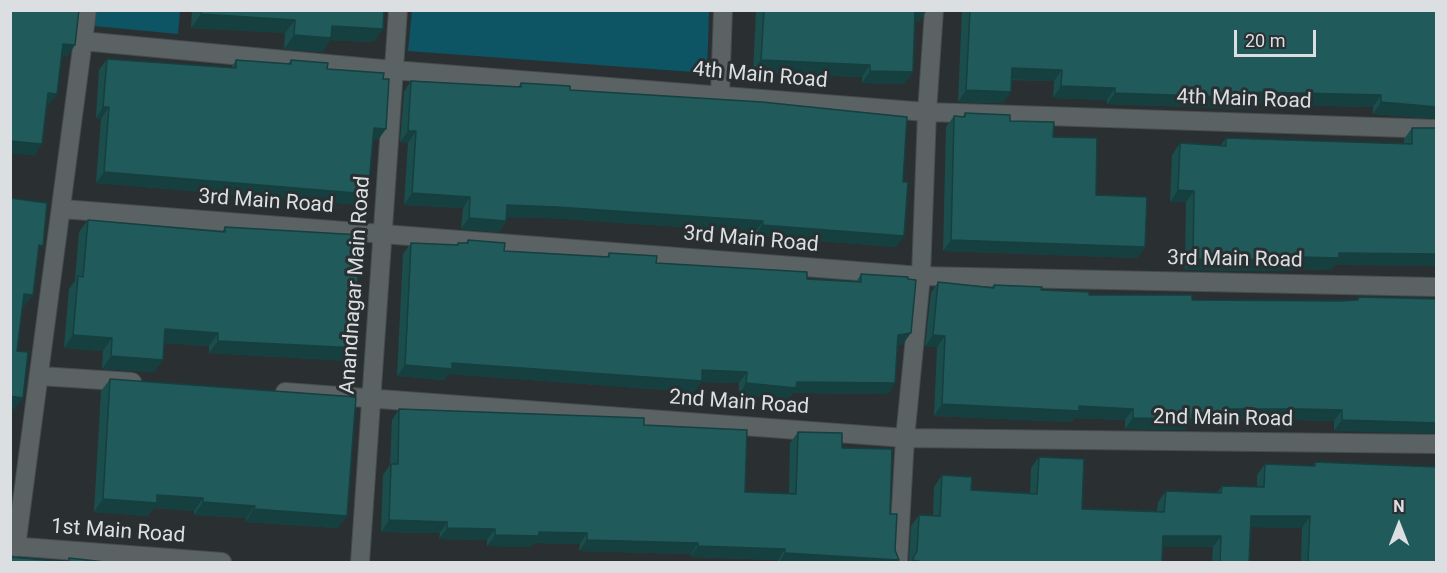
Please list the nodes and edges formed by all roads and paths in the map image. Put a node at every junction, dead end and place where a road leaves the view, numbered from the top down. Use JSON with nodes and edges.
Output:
{"nodes":[{"id":1,"x":87,"y":10,"type":"edge"},
{"id":2,"x":398,"y":10,"type":"edge"},
{"id":3,"x":723,"y":10,"type":"edge"},
{"id":4,"x":934,"y":10,"type":"edge"},
{"id":5,"x":82,"y":41,"type":"junction"},
{"id":6,"x":393,"y":70,"type":"junction"},
{"id":7,"x":720,"y":95,"type":"junction"},
{"id":8,"x":927,"y":112,"type":"junction"},
{"id":9,"x":1437,"y":129,"type":"edge"},
{"id":10,"x":63,"y":209,"type":"junction"},
{"id":11,"x":382,"y":234,"type":"junction"},
{"id":12,"x":921,"y":276,"type":"junction"},
{"id":13,"x":1437,"y":287,"type":"edge"},
{"id":14,"x":40,"y":376,"type":"junction"},
{"id":15,"x":147,"y":383,"type":"edge"},
{"id":16,"x":265,"y":391,"type":"edge"},
{"id":17,"x":372,"y":398,"type":"junction"},
{"id":18,"x":905,"y":438,"type":"junction"},
{"id":19,"x":1437,"y":444,"type":"edge"},
{"id":20,"x":13,"y":547,"type":"edge"},
{"id":21,"x":222,"y":562,"type":"edge"},
{"id":22,"x":360,"y":562,"type":"edge"},
{"id":23,"x":897,"y":562,"type":"edge"}],
"edges":[{"from":1,"to":5,"type":"street"},
{"from":2,"to":6,"type":"street","name":"Anandnagar Main Road"},
{"from":3,"to":7,"type":"street"},
{"from":4,"to":8,"type":"street"},
{"from":5,"to":6,"type":"street","name":"4th Main Road"},
{"from":5,"to":10,"type":"street"},
{"from":6,"to":7,"type":"street","name":"4th Main Road"},
{"from":6,"to":11,"type":"street","name":"Anandnagar Main Road"},
{"from":7,"to":8,"type":"street","name":"4th Main Road"},
{"from":8,"to":9,"type":"street","name":"4th Main Road"},
{"from":8,"to":12,"type":"street"},
{"from":10,"to":11,"type":"street","name":"3rd Main Road"},
{"from":10,"to":14,"type":"street"},
{"from":11,"to":12,"type":"street","name":"3rd Main Road"},
{"from":11,"to":17,"type":"street","name":"Anandnagar Main Road"},
{"from":12,"to":13,"type":"street","name":"3rd Main Road"},
{"from":12,"to":18,"type":"street"},
{"from":14,"to":15,"type":"street"},
{"from":14,"to":20,"type":"street"},
{"from":16,"to":17,"type":"street","name":"2nd Main Road"},
{"from":17,"to":18,"type":"street","name":"2nd Main Road"},
{"from":17,"to":22,"type":"street","name":"Anandnagar Main Road"},
{"from":18,"to":19,"type":"street","name":"2nd Main Road"},
{"from":18,"to":23,"type":"street"},
{"from":20,"to":21,"type":"street","name":"1st Main Road"}]}
